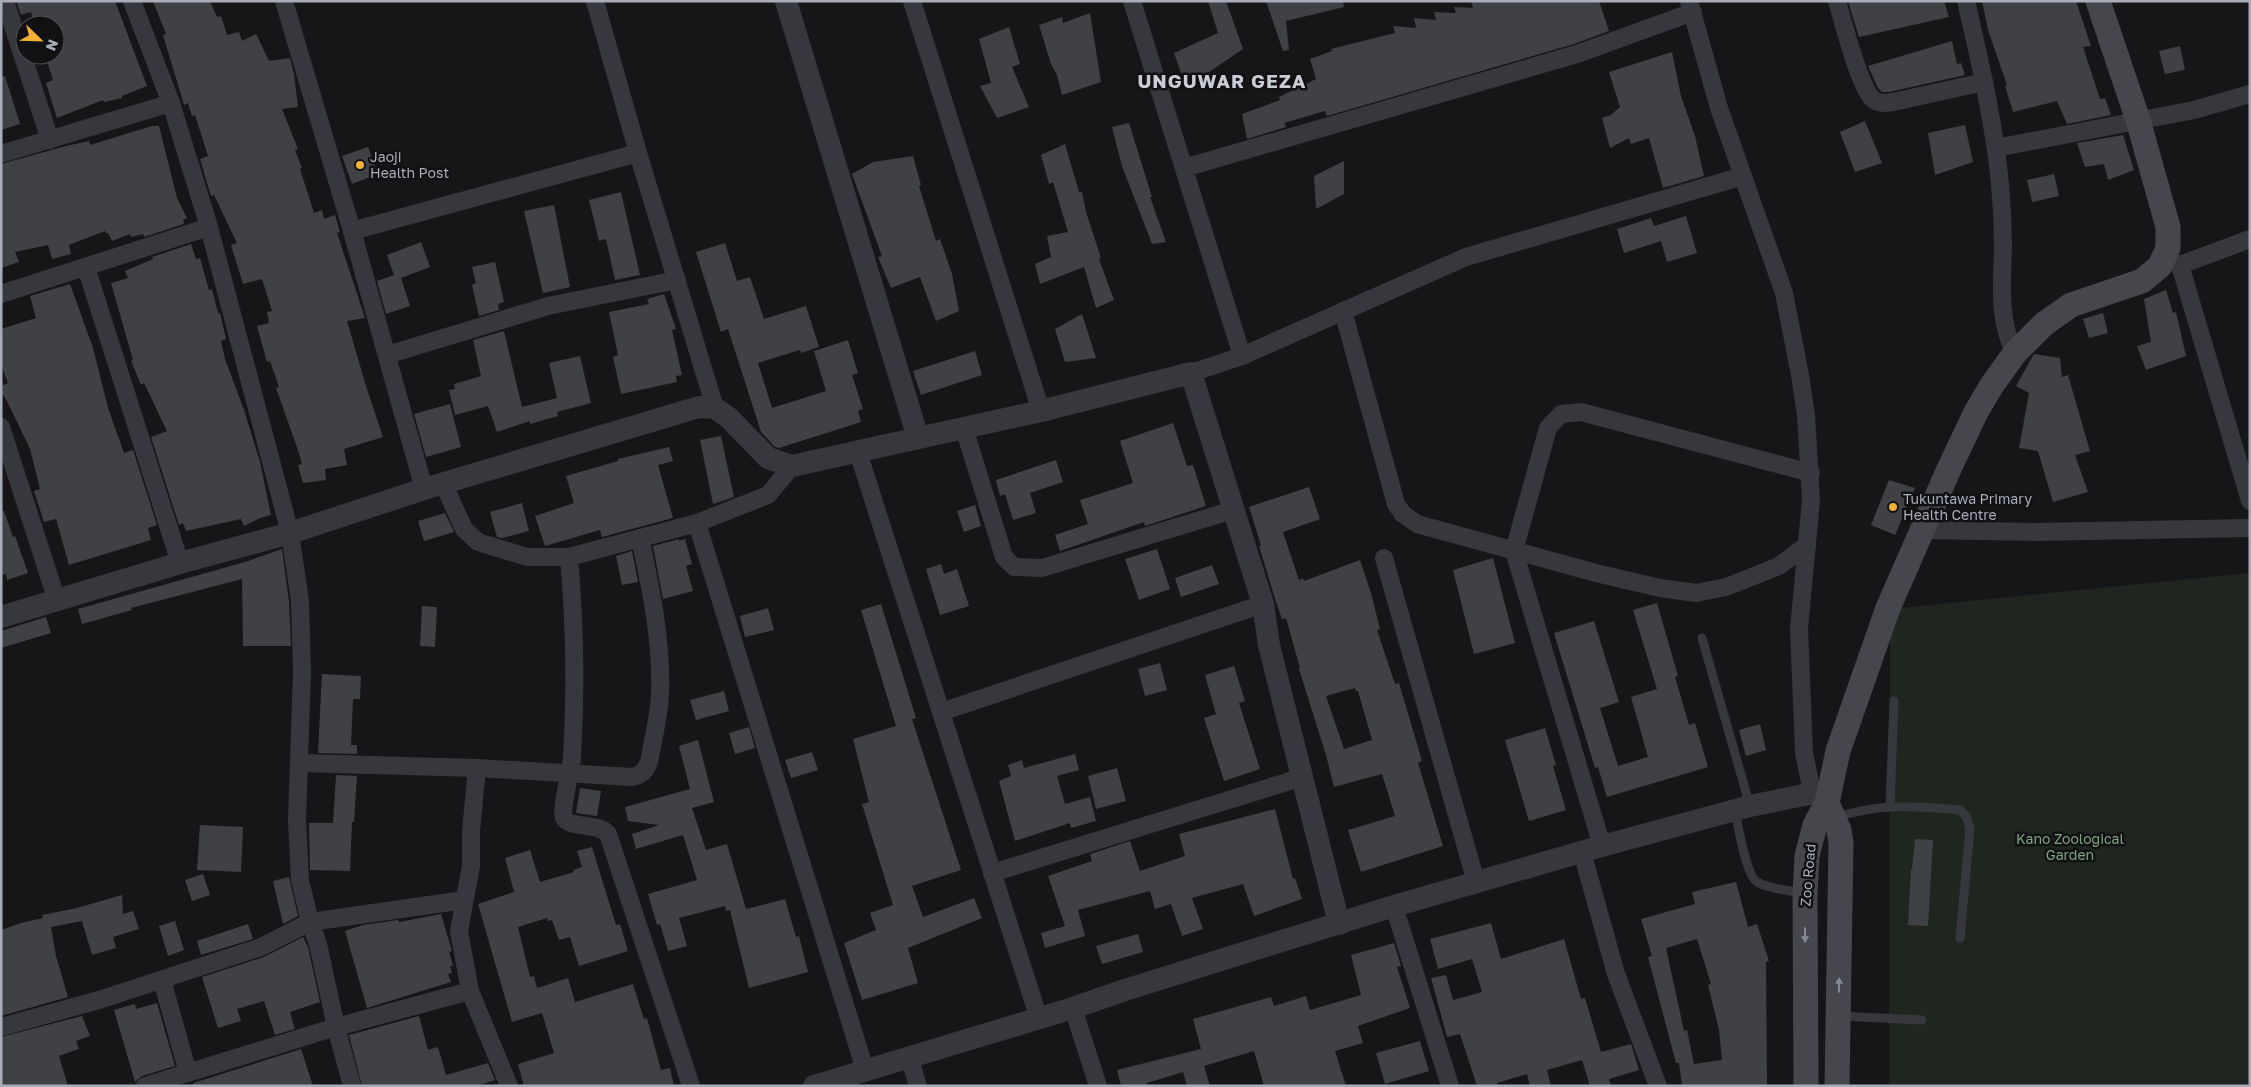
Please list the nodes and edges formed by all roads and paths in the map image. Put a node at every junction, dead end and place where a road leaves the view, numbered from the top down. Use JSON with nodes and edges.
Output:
{"nodes":[{"id":1,"x":5,"y":1,"type":"edge"},
{"id":2,"x":132,"y":1,"type":"edge"},
{"id":3,"x":284,"y":1,"type":"edge"},
{"id":4,"x":595,"y":1,"type":"edge"},
{"id":5,"x":786,"y":1,"type":"edge"},
{"id":6,"x":912,"y":1,"type":"edge"},
{"id":7,"x":1133,"y":1,"type":"edge"},
{"id":8,"x":1837,"y":1,"type":"edge"},
{"id":9,"x":1966,"y":1,"type":"edge"},
{"id":10,"x":2098,"y":1,"type":"edge"},
{"id":11,"x":1691,"y":7,"type":"edge"},
{"id":12,"x":1984,"y":82,"type":"junction"},
{"id":13,"x":2250,"y":94,"type":"edge"},
{"id":14,"x":171,"y":103,"type":"junction"},
{"id":15,"x":2138,"y":120,"type":"junction"},
{"id":16,"x":50,"y":140,"type":"junction"},
{"id":17,"x":1996,"y":148,"type":"junction"},
{"id":18,"x":638,"y":152,"type":"junction"},
{"id":19,"x":1,"y":154,"type":"edge"},
{"id":20,"x":1184,"y":168,"type":"junction"},
{"id":21,"x":1743,"y":176,"type":"junction"},
{"id":22,"x":209,"y":227,"type":"junction"},
{"id":23,"x":352,"y":231,"type":"junction"},
{"id":24,"x":2250,"y":239,"type":"edge"},
{"id":25,"x":2172,"y":262,"type":"junction"},
{"id":26,"x":86,"y":267,"type":"junction"},
{"id":27,"x":677,"y":280,"type":"junction"},
{"id":28,"x":1,"y":294,"type":"edge"},
{"id":29,"x":1343,"y":311,"type":"junction"},
{"id":30,"x":2015,"y":353,"type":"junction"},
{"id":31,"x":387,"y":355,"type":"junction"},
{"id":32,"x":1242,"y":356,"type":"junction"},
{"id":33,"x":1191,"y":373,"type":"junction"},
{"id":34,"x":716,"y":408,"type":"junction"},
{"id":35,"x":1041,"y":411,"type":"junction"},
{"id":36,"x":1,"y":427,"type":"edge"},
{"id":37,"x":964,"y":428,"type":"junction"},
{"id":38,"x":918,"y":438,"type":"junction"},
{"id":39,"x":858,"y":452,"type":"junction"},
{"id":40,"x":792,"y":466,"type":"junction"},
{"id":41,"x":1811,"y":473,"type":"junction"},
{"id":42,"x":2247,"y":474,"type":"edge"},
{"id":43,"x":434,"y":486,"type":"junction"},
{"id":44,"x":2250,"y":501,"type":"edge"},
{"id":45,"x":1233,"y":510,"type":"junction"},
{"id":46,"x":697,"y":523,"type":"junction"},
{"id":47,"x":2250,"y":528,"type":"edge"},
{"id":48,"x":1922,"y":530,"type":"junction"},
{"id":49,"x":290,"y":533,"type":"junction"},
{"id":50,"x":640,"y":538,"type":"junction"},
{"id":51,"x":1807,"y":545,"type":"junction"},
{"id":52,"x":1514,"y":551,"type":"junction"},
{"id":53,"x":569,"y":557,"type":"junction"},
{"id":54,"x":1384,"y":558,"type":"dead end"},
{"id":55,"x":180,"y":563,"type":"junction"},
{"id":56,"x":56,"y":601,"type":"junction"},
{"id":57,"x":1263,"y":604,"type":"junction"},
{"id":58,"x":1,"y":617,"type":"edge"},
{"id":59,"x":1702,"y":638,"type":"dead end"},
{"id":60,"x":1894,"y":701,"type":"dead end"},
{"id":61,"x":941,"y":712,"type":"junction"},
{"id":62,"x":300,"y":763,"type":"junction"},
{"id":63,"x":477,"y":768,"type":"junction"},
{"id":64,"x":570,"y":773,"type":"junction"},
{"id":65,"x":1304,"y":777,"type":"junction"},
{"id":66,"x":1826,"y":801,"type":"junction"},
{"id":67,"x":1890,"y":806,"type":"junction"},
{"id":68,"x":1742,"y":808,"type":"junction"},
{"id":69,"x":1592,"y":849,"type":"junction"},
{"id":70,"x":992,"y":873,"type":"junction"},
{"id":71,"x":1476,"y":882,"type":"junction"},
{"id":72,"x":1805,"y":894,"type":"junction"},
{"id":73,"x":464,"y":900,"type":"junction"},
{"id":74,"x":1394,"y":906,"type":"junction"},
{"id":75,"x":310,"y":922,"type":"junction"},
{"id":76,"x":1339,"y":924,"type":"junction"},
{"id":77,"x":1960,"y":938,"type":"dead end"},
{"id":78,"x":162,"y":980,"type":"junction"},
{"id":79,"x":470,"y":991,"type":"junction"},
{"id":80,"x":1073,"y":1008,"type":"junction"},
{"id":81,"x":1839,"y":1016,"type":"junction"},
{"id":82,"x":1039,"y":1019,"type":"junction"},
{"id":83,"x":1922,"y":1020,"type":"dead end"},
{"id":84,"x":1,"y":1027,"type":"edge"},
{"id":85,"x":336,"y":1027,"type":"junction"},
{"id":86,"x":910,"y":1059,"type":"junction"},
{"id":87,"x":865,"y":1070,"type":"junction"},
{"id":88,"x":188,"y":1072,"type":"junction"},
{"id":89,"x":1445,"y":1085,"type":"edge"},
{"id":90,"x":145,"y":1086,"type":"edge"},
{"id":91,"x":352,"y":1086,"type":"edge"},
{"id":92,"x":509,"y":1086,"type":"edge"},
{"id":93,"x":691,"y":1086,"type":"edge"},
{"id":94,"x":814,"y":1086,"type":"edge"},
{"id":95,"x":918,"y":1086,"type":"edge"},
{"id":96,"x":1098,"y":1086,"type":"edge"},
{"id":97,"x":1658,"y":1086,"type":"edge"},
{"id":98,"x":1806,"y":1086,"type":"edge"},
{"id":99,"x":1837,"y":1086,"type":"edge"}],
"edges":[{"from":1,"to":16,"type":"street"},
{"from":2,"to":14,"type":"street"},
{"from":3,"to":23,"type":"street"},
{"from":4,"to":18,"type":"street"},
{"from":5,"to":38,"type":"street"},
{"from":6,"to":35,"type":"street"},
{"from":7,"to":20,"type":"street"},
{"from":8,"to":12,"type":"street"},
{"from":9,"to":12,"type":"street"},
{"from":10,"to":15,"type":"main road"},
{"from":11,"to":20,"type":"street"},
{"from":11,"to":21,"type":"street"},
{"from":12,"to":17,"type":"street"},
{"from":13,"to":15,"type":"street"},
{"from":14,"to":16,"type":"street"},
{"from":14,"to":22,"type":"street"},
{"from":15,"to":17,"type":"street"},
{"from":15,"to":25,"type":"main road"},
{"from":16,"to":19,"type":"street"},
{"from":17,"to":30,"type":"street"},
{"from":18,"to":23,"type":"street"},
{"from":18,"to":27,"type":"street"},
{"from":20,"to":32,"type":"street"},
{"from":21,"to":29,"type":"street"},
{"from":21,"to":41,"type":"street"},
{"from":22,"to":26,"type":"street"},
{"from":22,"to":49,"type":"street"},
{"from":23,"to":31,"type":"street"},
{"from":24,"to":25,"type":"street"},
{"from":25,"to":30,"type":"main road"},
{"from":25,"to":42,"type":"street"},
{"from":26,"to":28,"type":"street"},
{"from":26,"to":55,"type":"street"},
{"from":27,"to":31,"type":"street"},
{"from":27,"to":34,"type":"street"},
{"from":29,"to":32,"type":"street"},
{"from":29,"to":52,"type":"street"},
{"from":30,"to":48,"type":"main road"},
{"from":31,"to":43,"type":"street"},
{"from":32,"to":33,"type":"street"},
{"from":33,"to":35,"type":"street"},
{"from":33,"to":45,"type":"street"},
{"from":34,"to":40,"type":"street"},
{"from":34,"to":43,"type":"street"},
{"from":35,"to":37,"type":"street"},
{"from":36,"to":56,"type":"street"},
{"from":37,"to":38,"type":"street"},
{"from":37,"to":45,"type":"street"},
{"from":38,"to":39,"type":"street"},
{"from":39,"to":40,"type":"street"},
{"from":39,"to":61,"type":"street"},
{"from":40,"to":46,"type":"street"},
{"from":41,"to":51,"type":"street"},
{"from":41,"to":52,"type":"street"},
{"from":42,"to":44,"type":"street"},
{"from":43,"to":49,"type":"street"},
{"from":43,"to":53,"type":"street"},
{"from":45,"to":57,"type":"street"},
{"from":46,"to":50,"type":"street"},
{"from":46,"to":87,"type":"street"},
{"from":47,"to":48,"type":"street"},
{"from":48,"to":66,"type":"main road"},
{"from":49,"to":55,"type":"street"},
{"from":49,"to":62,"type":"street"},
{"from":50,"to":53,"type":"street"},
{"from":50,"to":64,"type":"street"},
{"from":51,"to":52,"type":"street"},
{"from":51,"to":66,"type":"street"},
{"from":52,"to":69,"type":"street"},
{"from":53,"to":64,"type":"street"},
{"from":54,"to":71,"type":"street"},
{"from":55,"to":56,"type":"street"},
{"from":56,"to":58,"type":"street"},
{"from":57,"to":61,"type":"street"},
{"from":57,"to":65,"type":"street"},
{"from":59,"to":68,"type":"lane"},
{"from":60,"to":67,"type":"lane"},
{"from":61,"to":70,"type":"street"},
{"from":62,"to":63,"type":"street"},
{"from":62,"to":75,"type":"street"},
{"from":63,"to":64,"type":"street"},
{"from":63,"to":73,"type":"street"},
{"from":64,"to":93,"type":"street"},
{"from":65,"to":70,"type":"street"},
{"from":65,"to":76,"type":"street"},
{"from":66,"to":67,"type":"lane"},
{"from":66,"to":68,"type":"street"},
{"from":66,"to":72,"type":"main road","name":"Zoo Road"},
{"from":81,"to":66,"type":"main road","one_way":true},
{"from":67,"to":77,"type":"lane"},
{"from":68,"to":69,"type":"street"},
{"from":68,"to":72,"type":"lane"},
{"from":69,"to":71,"type":"street"},
{"from":69,"to":97,"type":"street"},
{"from":70,"to":82,"type":"street"},
{"from":71,"to":74,"type":"street"},
{"from":72,"to":98,"type":"main road","name":"Zoo Road","one_way":true},
{"from":73,"to":75,"type":"street"},
{"from":73,"to":79,"type":"street"},
{"from":74,"to":76,"type":"street"},
{"from":74,"to":89,"type":"street"},
{"from":75,"to":78,"type":"street"},
{"from":75,"to":85,"type":"street"},
{"from":76,"to":80,"type":"street"},
{"from":78,"to":84,"type":"street"},
{"from":78,"to":88,"type":"street"},
{"from":79,"to":85,"type":"street"},
{"from":79,"to":92,"type":"street"},
{"from":80,"to":82,"type":"street"},
{"from":80,"to":96,"type":"street"},
{"from":81,"to":83,"type":"lane"},
{"from":81,"to":99,"type":"main road"},
{"from":82,"to":86,"type":"street"},
{"from":85,"to":88,"type":"street"},
{"from":85,"to":91,"type":"street"},
{"from":86,"to":87,"type":"street"},
{"from":86,"to":95,"type":"street"},
{"from":87,"to":94,"type":"street"},
{"from":88,"to":90,"type":"street"}]}
